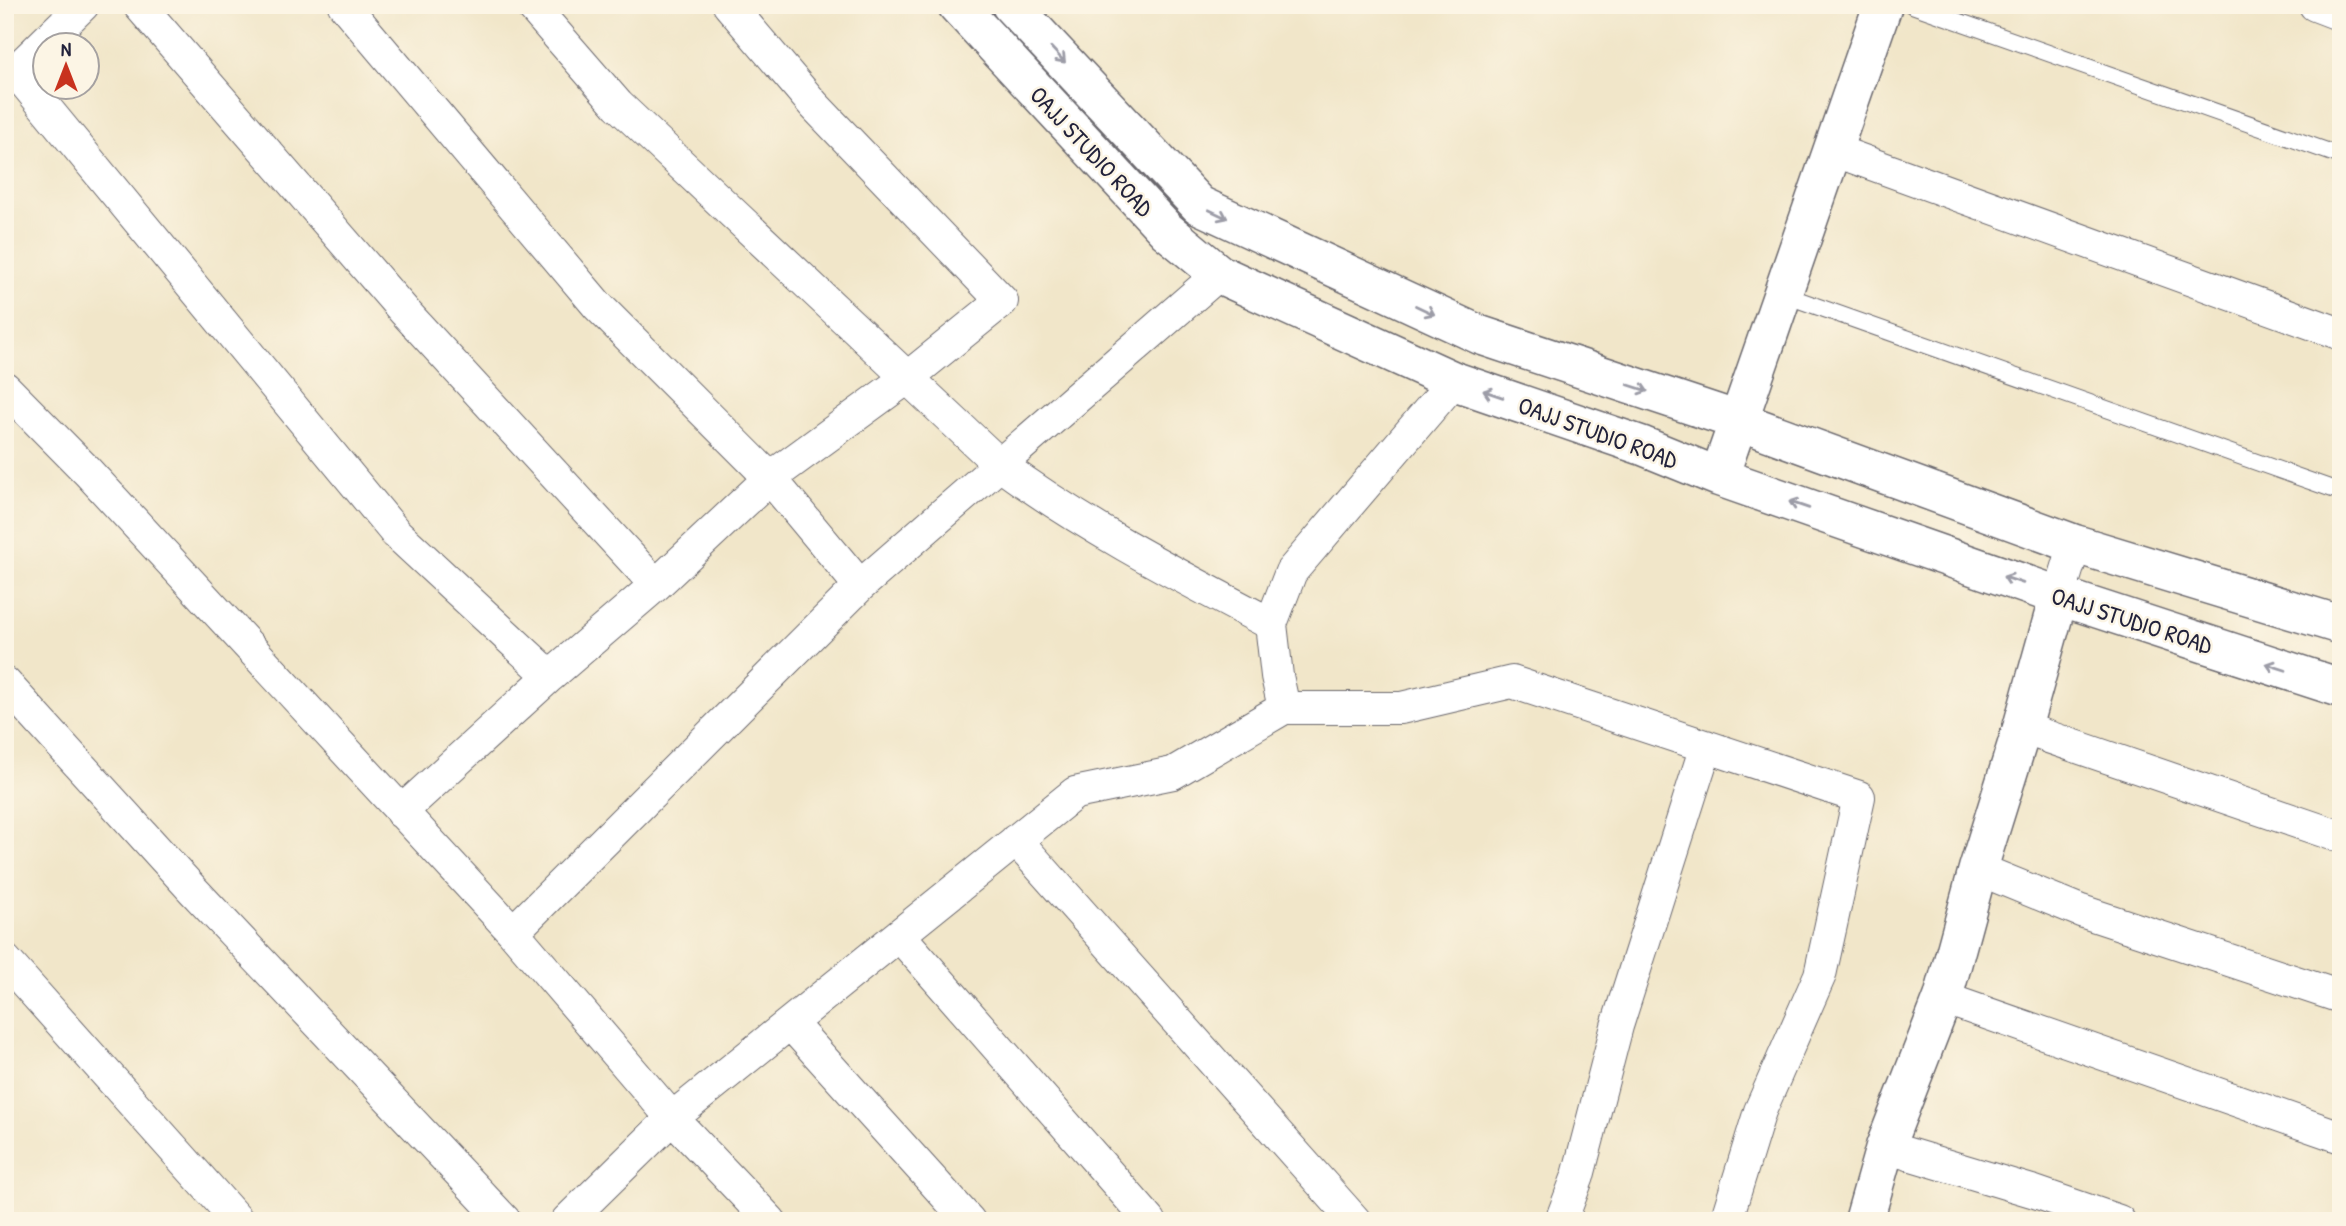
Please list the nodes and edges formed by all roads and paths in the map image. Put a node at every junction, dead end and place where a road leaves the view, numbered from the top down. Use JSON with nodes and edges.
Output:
{"nodes":[{"id":1,"x":83,"y":5,"type":"edge"},
{"id":2,"x":139,"y":5,"type":"edge"},
{"id":3,"x":344,"y":5,"type":"edge"},
{"id":4,"x":531,"y":5,"type":"edge"},
{"id":5,"x":729,"y":5,"type":"edge"},
{"id":6,"x":957,"y":5,"type":"edge"},
{"id":7,"x":1011,"y":5,"type":"edge"},
{"id":8,"x":1883,"y":5,"type":"edge"},
{"id":9,"x":1912,"y":5,"type":"edge"},
{"id":10,"x":2315,"y":5,"type":"edge"},
{"id":11,"x":2341,"y":15,"type":"edge"},
{"id":12,"x":10,"y":77,"type":"edge"},
{"id":13,"x":1833,"y":150,"type":"junction"},
{"id":14,"x":2341,"y":156,"type":"edge"},
{"id":15,"x":1219,"y":274,"type":"junction"},
{"id":16,"x":1782,"y":294,"type":"junction"},
{"id":17,"x":2341,"y":334,"type":"edge"},
{"id":18,"x":907,"y":378,"type":"junction"},
{"id":19,"x":1454,"y":381,"type":"junction"},
{"id":20,"x":5,"y":388,"type":"edge"},
{"id":21,"x":1739,"y":421,"type":"junction"},
{"id":22,"x":999,"y":464,"type":"junction"},
{"id":23,"x":1719,"y":477,"type":"junction"},
{"id":24,"x":770,"y":478,"type":"junction"},
{"id":25,"x":2341,"y":492,"type":"edge"},
{"id":26,"x":2075,"y":544,"type":"junction"},
{"id":27,"x":656,"y":585,"type":"junction"},
{"id":28,"x":860,"y":586,"type":"junction"},
{"id":29,"x":2059,"y":596,"type":"junction"},
{"id":30,"x":1271,"y":624,"type":"junction"},
{"id":31,"x":2341,"y":625,"type":"edge"},
{"id":32,"x":550,"y":676,"type":"junction"},
{"id":33,"x":5,"y":682,"type":"edge"},
{"id":34,"x":2341,"y":688,"type":"edge"},
{"id":35,"x":1284,"y":708,"type":"junction"},
{"id":36,"x":2022,"y":728,"type":"junction"},
{"id":37,"x":1706,"y":746,"type":"junction"},
{"id":38,"x":401,"y":812,"type":"junction"},
{"id":39,"x":2341,"y":837,"type":"edge"},
{"id":40,"x":1016,"y":840,"type":"junction"},
{"id":41,"x":1978,"y":869,"type":"junction"},
{"id":42,"x":513,"y":932,"type":"junction"},
{"id":43,"x":899,"y":935,"type":"junction"},
{"id":44,"x":5,"y":960,"type":"edge"},
{"id":45,"x":2341,"y":997,"type":"edge"},
{"id":46,"x":1943,"y":998,"type":"junction"},
{"id":47,"x":790,"y":1023,"type":"junction"},
{"id":48,"x":672,"y":1118,"type":"junction"},
{"id":49,"x":2341,"y":1137,"type":"edge"},
{"id":50,"x":1885,"y":1147,"type":"junction"},
{"id":51,"x":238,"y":1221,"type":"edge"},
{"id":52,"x":505,"y":1221,"type":"edge"},
{"id":53,"x":567,"y":1221,"type":"edge"},
{"id":54,"x":770,"y":1221,"type":"edge"},
{"id":55,"x":969,"y":1221,"type":"edge"},
{"id":56,"x":1150,"y":1221,"type":"edge"},
{"id":57,"x":1355,"y":1221,"type":"edge"},
{"id":58,"x":1561,"y":1221,"type":"edge"},
{"id":59,"x":1726,"y":1221,"type":"edge"},
{"id":60,"x":1864,"y":1221,"type":"edge"},
{"id":61,"x":2119,"y":1221,"type":"edge"}],
"edges":[{"from":1,"to":12,"type":"street"},
{"from":2,"to":27,"type":"street"},
{"from":3,"to":24,"type":"street"},
{"from":4,"to":18,"type":"street"},
{"from":5,"to":18,"type":"street"},
{"from":6,"to":15,"type":"street","name":"OAJJ STUDIO ROAD"},
{"from":7,"to":21,"type":"street","name":"OAJJ STUDIO ROAD","one_way":true},
{"from":8,"to":13,"type":"street"},
{"from":9,"to":14,"type":"lane"},
{"from":10,"to":11,"type":"street"},
{"from":12,"to":32,"type":"street"},
{"from":13,"to":16,"type":"street"},
{"from":13,"to":17,"type":"street"},
{"from":15,"to":19,"type":"street","name":"OAJJ STUDIO ROAD"},
{"from":15,"to":22,"type":"street"},
{"from":16,"to":21,"type":"street"},
{"from":16,"to":25,"type":"lane"},
{"from":18,"to":22,"type":"street"},
{"from":18,"to":24,"type":"street"},
{"from":23,"to":19,"type":"street","name":"OAJJ STUDIO ROAD","one_way":true},
{"from":19,"to":30,"type":"street"},
{"from":20,"to":38,"type":"street"},
{"from":21,"to":23,"type":"street"},
{"from":21,"to":26,"type":"street","name":"OAJJ STUDIO ROAD"},
{"from":22,"to":28,"type":"street"},
{"from":22,"to":30,"type":"street"},
{"from":29,"to":23,"type":"street","name":"OAJJ STUDIO ROAD","one_way":true},
{"from":24,"to":27,"type":"street"},
{"from":24,"to":28,"type":"street"},
{"from":26,"to":29,"type":"street"},
{"from":26,"to":31,"type":"street","name":"OAJJ STUDIO ROAD"},
{"from":27,"to":32,"type":"street"},
{"from":28,"to":42,"type":"street"},
{"from":34,"to":29,"type":"street","name":"OAJJ STUDIO ROAD","one_way":true},
{"from":29,"to":36,"type":"street"},
{"from":30,"to":35,"type":"street"},
{"from":32,"to":38,"type":"street"},
{"from":33,"to":52,"type":"street"},
{"from":35,"to":37,"type":"street"},
{"from":35,"to":40,"type":"street"},
{"from":36,"to":39,"type":"street"},
{"from":36,"to":41,"type":"street"},
{"from":37,"to":58,"type":"street"},
{"from":37,"to":59,"type":"street"},
{"from":38,"to":42,"type":"street"},
{"from":40,"to":43,"type":"street"},
{"from":40,"to":57,"type":"street"},
{"from":41,"to":45,"type":"street"},
{"from":41,"to":46,"type":"street"},
{"from":42,"to":48,"type":"street"},
{"from":43,"to":47,"type":"street"},
{"from":43,"to":56,"type":"street"},
{"from":44,"to":51,"type":"street"},
{"from":46,"to":49,"type":"street"},
{"from":46,"to":50,"type":"street"},
{"from":47,"to":48,"type":"street"},
{"from":47,"to":55,"type":"street"},
{"from":48,"to":53,"type":"street"},
{"from":48,"to":54,"type":"street"},
{"from":50,"to":60,"type":"street"},
{"from":50,"to":61,"type":"street"}]}
